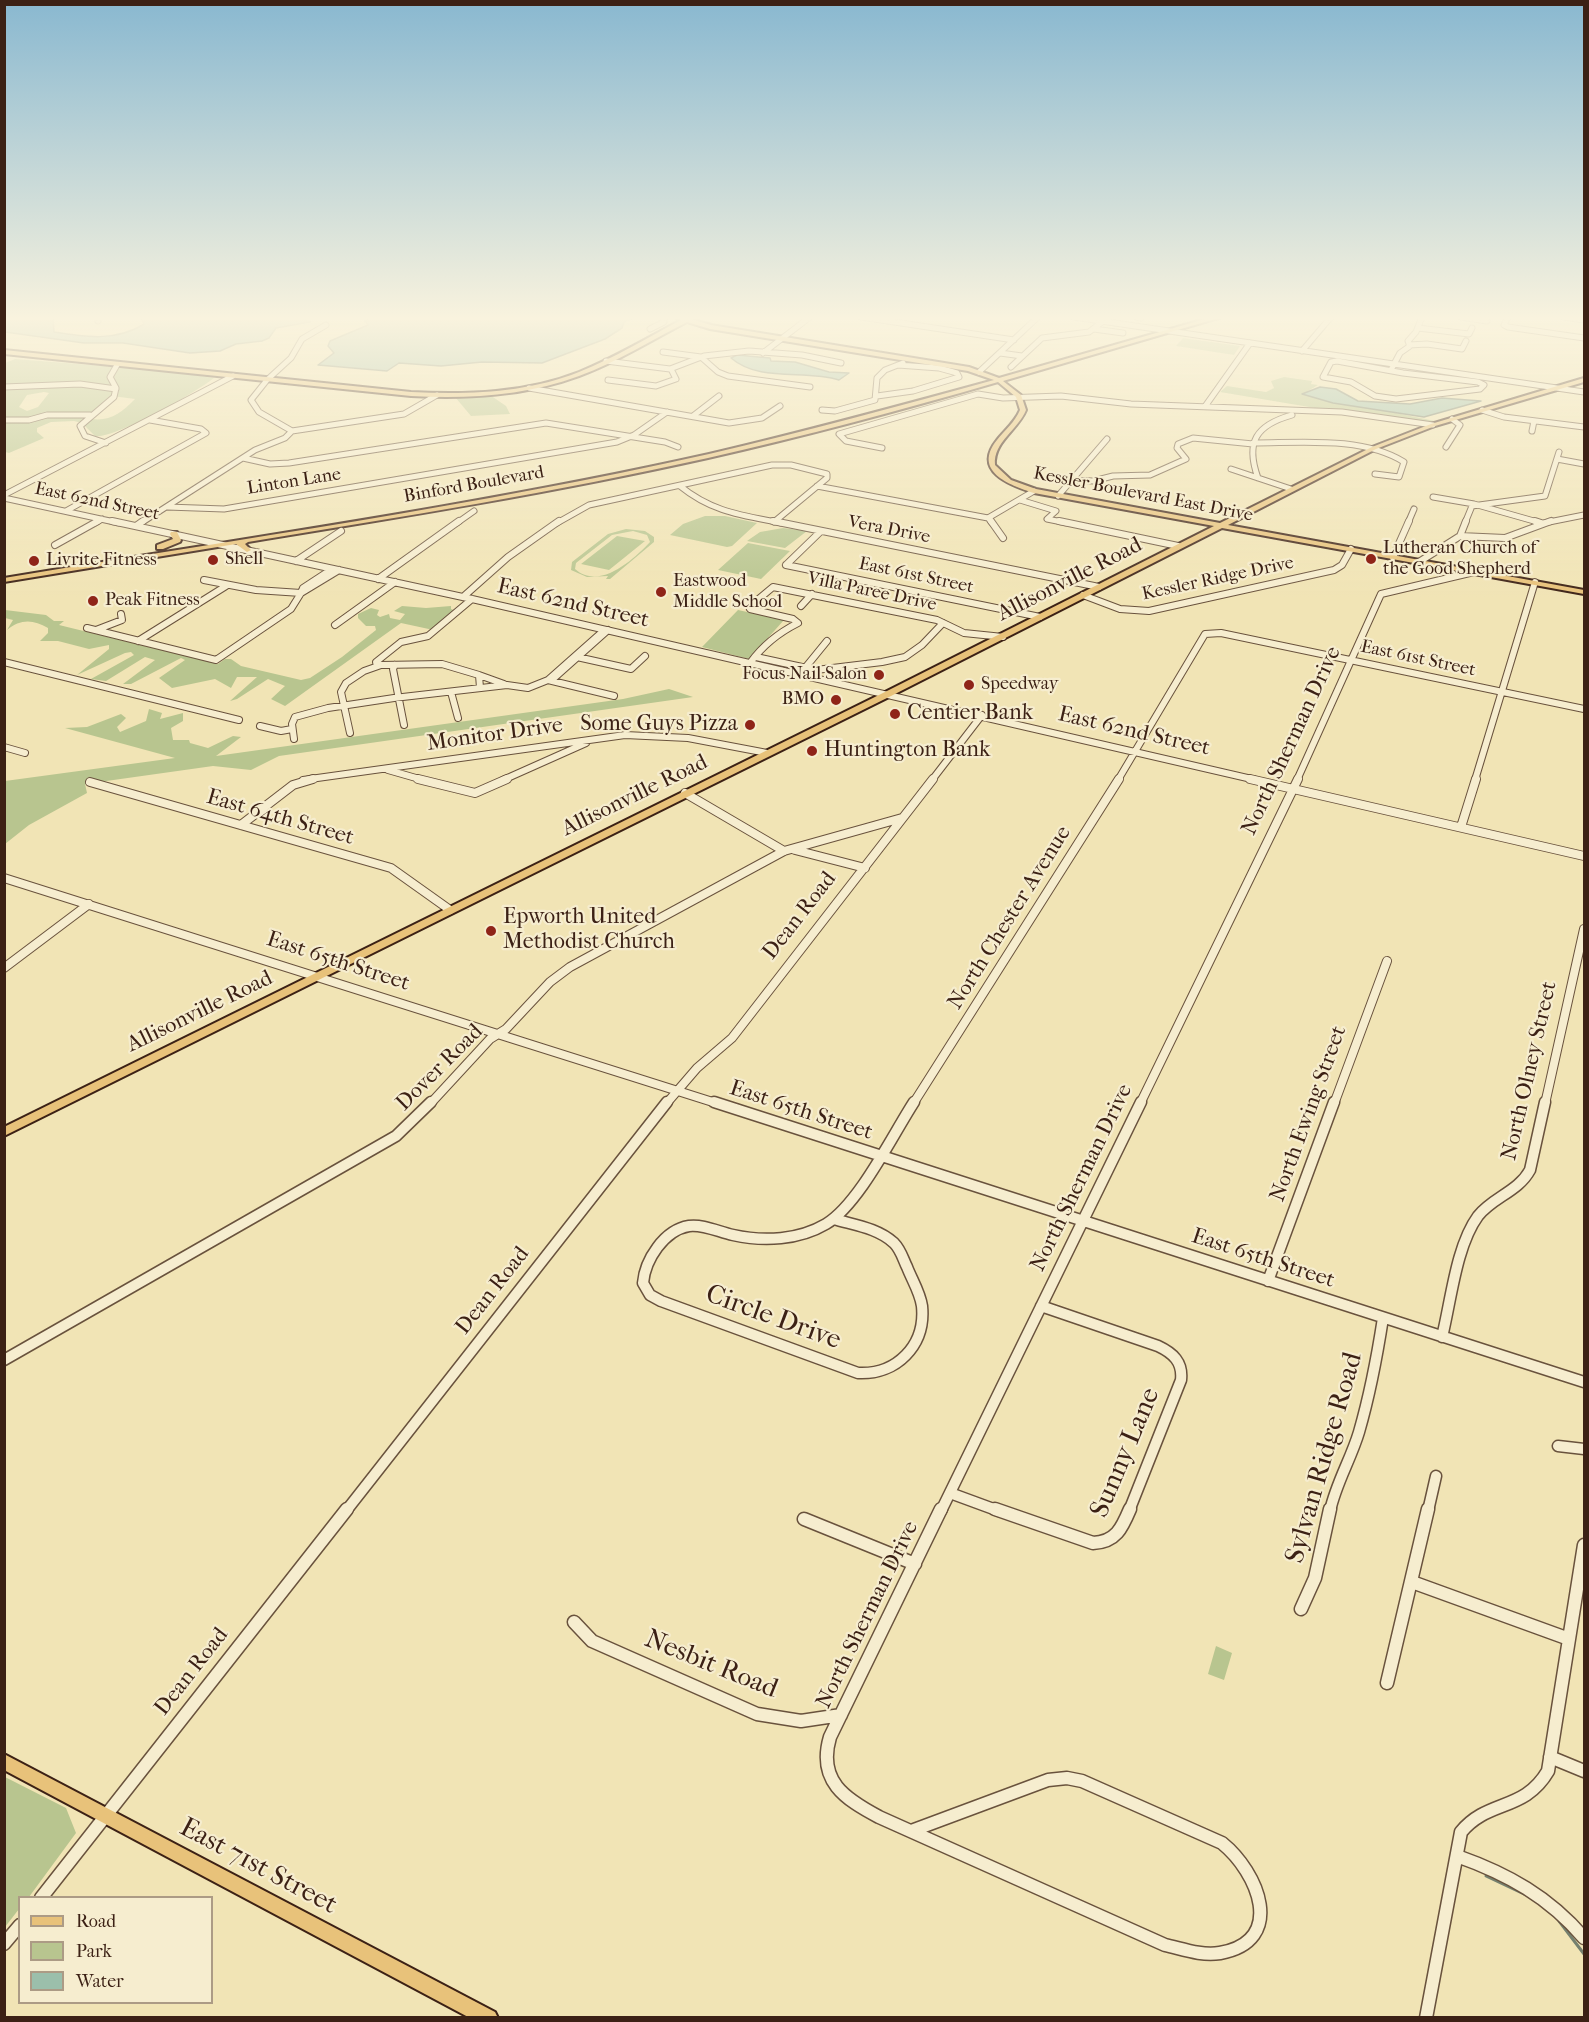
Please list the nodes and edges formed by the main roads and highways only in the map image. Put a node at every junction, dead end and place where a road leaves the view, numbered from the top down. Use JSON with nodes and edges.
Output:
{"nodes":[{"id":1,"x":861,"y":411,"type":"edge"},
{"id":2,"x":885,"y":411,"type":"edge"},
{"id":3,"x":1022,"y":411,"type":"edge"},
{"id":4,"x":1477,"y":411,"type":"edge"},
{"id":5,"x":1220,"y":525,"type":"junction"},
{"id":6,"x":174,"y":534,"type":"road end"},
{"id":7,"x":248,"y":539,"type":"junction"},
{"id":8,"x":160,"y":547,"type":"junction"},
{"id":9,"x":247,"y":550,"type":"road end"},
{"id":10,"x":4,"y":573,"type":"edge"},
{"id":11,"x":4,"y":580,"type":"edge"},
{"id":12,"x":1584,"y":592,"type":"edge"},
{"id":13,"x":4,"y":1132,"type":"edge"},
{"id":14,"x":4,"y":1761,"type":"edge"},
{"id":15,"x":489,"y":2018,"type":"edge"}],
"edges":[{"from":1,"to":8,"type":"main road","name":"Binford Boulevard"},
{"from":2,"to":7,"type":"main road","name":"Binford Boulevard"},
{"from":3,"to":5,"type":"main road","name":"Kessler Boulevard East Drive"},
{"from":4,"to":5,"type":"main road","name":"Allisonville Road"},
{"from":5,"to":12,"type":"main road","name":"Kessler Boulevard East Drive"},
{"from":5,"to":13,"type":"main road","name":"Allisonville Road"},
{"from":6,"to":8,"type":"main road"},
{"from":7,"to":9,"type":"main road"},
{"from":7,"to":11,"type":"main road","name":"Binford Boulevard"},
{"from":8,"to":10,"type":"main road","name":"Binford Boulevard"},
{"from":14,"to":15,"type":"main road","name":"East 71st Street"}]}
